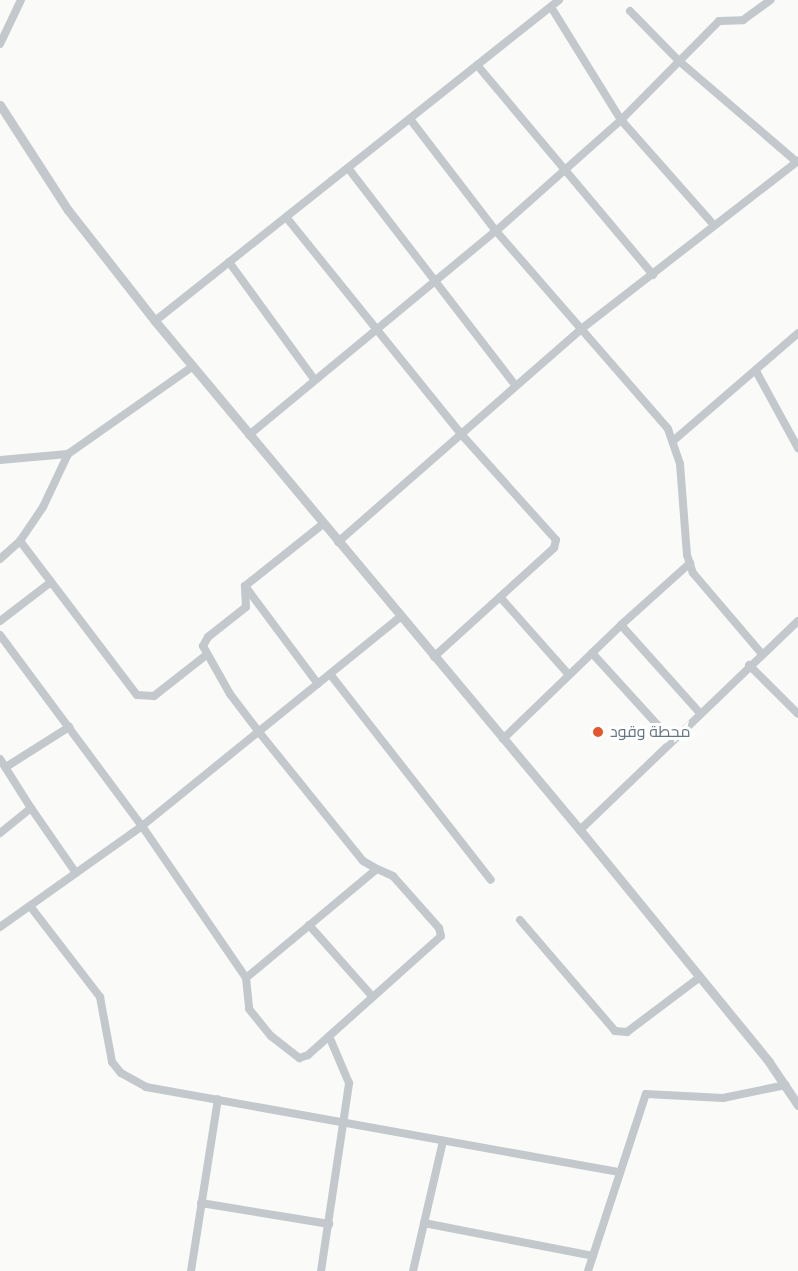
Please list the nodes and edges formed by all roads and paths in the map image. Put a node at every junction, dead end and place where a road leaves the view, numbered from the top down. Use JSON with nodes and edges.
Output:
{"nodes":[{"id":1,"x":21,"y":0,"type":"edge"},
{"id":2,"x":559,"y":0,"type":"edge"},
{"id":3,"x":771,"y":0,"type":"edge"},
{"id":4,"x":551,"y":7,"type":"junction"},
{"id":5,"x":630,"y":11,"type":"dead end"},
{"id":6,"x":0,"y":44,"type":"edge"},
{"id":7,"x":679,"y":61,"type":"junction"},
{"id":8,"x":477,"y":65,"type":"junction"},
{"id":9,"x":0,"y":105,"type":"edge"},
{"id":10,"x":410,"y":119,"type":"junction"},
{"id":11,"x":621,"y":120,"type":"junction"},
{"id":12,"x":797,"y":161,"type":"edge"},
{"id":13,"x":348,"y":168,"type":"junction"},
{"id":14,"x":564,"y":170,"type":"junction"},
{"id":15,"x":286,"y":217,"type":"junction"},
{"id":16,"x":713,"y":224,"type":"junction"},
{"id":17,"x":496,"y":231,"type":"junction"},
{"id":18,"x":229,"y":262,"type":"junction"},
{"id":19,"x":653,"y":275,"type":"junction"},
{"id":20,"x":437,"y":281,"type":"junction"},
{"id":21,"x":155,"y":321,"type":"junction"},
{"id":22,"x":375,"y":330,"type":"junction"},
{"id":23,"x":580,"y":330,"type":"junction"},
{"id":24,"x":798,"y":333,"type":"edge"},
{"id":25,"x":192,"y":367,"type":"junction"},
{"id":26,"x":756,"y":371,"type":"junction"},
{"id":27,"x":314,"y":379,"type":"junction"},
{"id":28,"x":516,"y":386,"type":"junction"},
{"id":29,"x":461,"y":434,"type":"junction"},
{"id":30,"x":249,"y":435,"type":"junction"},
{"id":31,"x":673,"y":441,"type":"junction"},
{"id":32,"x":798,"y":448,"type":"edge"},
{"id":33,"x":68,"y":454,"type":"junction"},
{"id":34,"x":0,"y":460,"type":"edge"},
{"id":35,"x":323,"y":524,"type":"junction"},
{"id":36,"x":20,"y":541,"type":"junction"},
{"id":37,"x":338,"y":542,"type":"junction"},
{"id":38,"x":0,"y":559,"type":"edge"},
{"id":39,"x":690,"y":563,"type":"junction"},
{"id":40,"x":51,"y":582,"type":"junction"},
{"id":41,"x":245,"y":586,"type":"junction"},
{"id":42,"x":500,"y":597,"type":"junction"},
{"id":43,"x":400,"y":617,"type":"junction"},
{"id":44,"x":0,"y":621,"type":"edge"},
{"id":45,"x":798,"y":621,"type":"edge"},
{"id":46,"x":621,"y":625,"type":"junction"},
{"id":47,"x":0,"y":635,"type":"edge"},
{"id":48,"x":592,"y":653,"type":"junction"},
{"id":49,"x":762,"y":653,"type":"junction"},
{"id":50,"x":205,"y":656,"type":"junction"},
{"id":51,"x":434,"y":657,"type":"junction"},
{"id":52,"x":749,"y":665,"type":"junction"},
{"id":53,"x":330,"y":674,"type":"junction"},
{"id":54,"x":569,"y":675,"type":"junction"},
{"id":55,"x":318,"y":684,"type":"junction"},
{"id":56,"x":700,"y":713,"type":"junction"},
{"id":57,"x":798,"y":714,"type":"edge"},
{"id":58,"x":69,"y":727,"type":"junction"},
{"id":59,"x":259,"y":732,"type":"junction"},
{"id":60,"x":503,"y":739,"type":"junction"},
{"id":61,"x":672,"y":741,"type":"junction"},
{"id":62,"x":0,"y":759,"type":"edge"},
{"id":63,"x":6,"y":767,"type":"junction"},
{"id":64,"x":31,"y":808,"type":"junction"},
{"id":65,"x":142,"y":826,"type":"junction"},
{"id":66,"x":580,"y":830,"type":"junction"},
{"id":67,"x":0,"y":833,"type":"edge"},
{"id":68,"x":377,"y":869,"type":"junction"},
{"id":69,"x":76,"y":873,"type":"junction"},
{"id":70,"x":491,"y":880,"type":"dead end"},
{"id":71,"x":30,"y":906,"type":"junction"},
{"id":72,"x":520,"y":920,"type":"dead end"},
{"id":73,"x":309,"y":925,"type":"junction"},
{"id":74,"x":0,"y":927,"type":"edge"},
{"id":75,"x":700,"y":977,"type":"junction"},
{"id":76,"x":246,"y":978,"type":"junction"},
{"id":77,"x":373,"y":997,"type":"junction"},
{"id":78,"x":329,"y":1036,"type":"junction"},
{"id":79,"x":786,"y":1085,"type":"junction"},
{"id":80,"x":218,"y":1099,"type":"junction"},
{"id":81,"x":798,"y":1105,"type":"edge"},
{"id":82,"x":346,"y":1122,"type":"junction"},
{"id":83,"x":443,"y":1141,"type":"junction"},
{"id":84,"x":619,"y":1173,"type":"junction"},
{"id":85,"x":201,"y":1203,"type":"junction"},
{"id":86,"x":424,"y":1223,"type":"junction"},
{"id":87,"x":329,"y":1224,"type":"junction"},
{"id":88,"x":593,"y":1256,"type":"junction"},
{"id":89,"x":191,"y":1271,"type":"edge"},
{"id":90,"x":321,"y":1271,"type":"edge"},
{"id":91,"x":413,"y":1271,"type":"edge"},
{"id":92,"x":588,"y":1271,"type":"edge"}],
"edges":[{"from":1,"to":6,"type":"street"},
{"from":2,"to":4,"type":"street"},
{"from":3,"to":7,"type":"street"},
{"from":4,"to":8,"type":"street"},
{"from":4,"to":11,"type":"street"},
{"from":5,"to":7,"type":"street"},
{"from":7,"to":11,"type":"street"},
{"from":7,"to":12,"type":"street"},
{"from":8,"to":10,"type":"street"},
{"from":8,"to":14,"type":"street"},
{"from":9,"to":21,"type":"street"},
{"from":10,"to":13,"type":"street"},
{"from":10,"to":17,"type":"street"},
{"from":11,"to":14,"type":"street"},
{"from":11,"to":16,"type":"street"},
{"from":12,"to":16,"type":"street"},
{"from":13,"to":15,"type":"street"},
{"from":13,"to":20,"type":"street"},
{"from":14,"to":17,"type":"street"},
{"from":14,"to":19,"type":"street"},
{"from":15,"to":18,"type":"street"},
{"from":15,"to":22,"type":"street"},
{"from":16,"to":19,"type":"street"},
{"from":17,"to":20,"type":"street"},
{"from":17,"to":23,"type":"street"},
{"from":18,"to":21,"type":"street"},
{"from":18,"to":27,"type":"street"},
{"from":19,"to":23,"type":"street"},
{"from":20,"to":22,"type":"street"},
{"from":20,"to":28,"type":"street"},
{"from":21,"to":25,"type":"street"},
{"from":22,"to":27,"type":"street"},
{"from":22,"to":29,"type":"street"},
{"from":23,"to":28,"type":"street"},
{"from":23,"to":31,"type":"street"},
{"from":24,"to":26,"type":"street"},
{"from":25,"to":30,"type":"street"},
{"from":25,"to":33,"type":"street"},
{"from":26,"to":31,"type":"street"},
{"from":26,"to":32,"type":"street"},
{"from":27,"to":30,"type":"street"},
{"from":28,"to":29,"type":"street"},
{"from":29,"to":37,"type":"street"},
{"from":29,"to":42,"type":"street"},
{"from":30,"to":35,"type":"street"},
{"from":31,"to":39,"type":"street"},
{"from":33,"to":34,"type":"street"},
{"from":33,"to":36,"type":"street"},
{"from":35,"to":37,"type":"street"},
{"from":35,"to":41,"type":"street"},
{"from":36,"to":38,"type":"street"},
{"from":36,"to":40,"type":"street"},
{"from":37,"to":43,"type":"street"},
{"from":39,"to":46,"type":"street"},
{"from":39,"to":49,"type":"street"},
{"from":40,"to":44,"type":"street"},
{"from":40,"to":50,"type":"street"},
{"from":41,"to":50,"type":"street"},
{"from":41,"to":55,"type":"street"},
{"from":42,"to":51,"type":"street"},
{"from":42,"to":54,"type":"street"},
{"from":43,"to":51,"type":"street"},
{"from":43,"to":53,"type":"street"},
{"from":45,"to":49,"type":"street"},
{"from":46,"to":48,"type":"street"},
{"from":46,"to":56,"type":"street"},
{"from":47,"to":58,"type":"street"},
{"from":48,"to":54,"type":"street"},
{"from":48,"to":61,"type":"street"},
{"from":49,"to":52,"type":"street"},
{"from":50,"to":59,"type":"street"},
{"from":51,"to":60,"type":"street"},
{"from":52,"to":56,"type":"street"},
{"from":52,"to":57,"type":"street"},
{"from":53,"to":55,"type":"street"},
{"from":53,"to":70,"type":"street"},
{"from":54,"to":60,"type":"street"},
{"from":55,"to":59,"type":"street"},
{"from":56,"to":61,"type":"street"},
{"from":58,"to":63,"type":"street"},
{"from":58,"to":65,"type":"street"},
{"from":59,"to":65,"type":"street"},
{"from":59,"to":68,"type":"street"},
{"from":60,"to":66,"type":"street"},
{"from":61,"to":66,"type":"street"},
{"from":62,"to":63,"type":"street"},
{"from":63,"to":64,"type":"street"},
{"from":64,"to":67,"type":"street"},
{"from":64,"to":69,"type":"street"},
{"from":65,"to":69,"type":"street"},
{"from":65,"to":76,"type":"street"},
{"from":66,"to":75,"type":"street"},
{"from":68,"to":73,"type":"street"},
{"from":68,"to":77,"type":"street"},
{"from":69,"to":71,"type":"street"},
{"from":71,"to":74,"type":"street"},
{"from":71,"to":80,"type":"street"},
{"from":72,"to":75,"type":"street"},
{"from":73,"to":76,"type":"street"},
{"from":73,"to":77,"type":"street"},
{"from":75,"to":79,"type":"street"},
{"from":76,"to":78,"type":"street"},
{"from":77,"to":78,"type":"street"},
{"from":78,"to":82,"type":"street"},
{"from":79,"to":81,"type":"street"},
{"from":79,"to":84,"type":"street"},
{"from":80,"to":82,"type":"street"},
{"from":80,"to":85,"type":"street"},
{"from":82,"to":83,"type":"street"},
{"from":82,"to":87,"type":"street"},
{"from":83,"to":84,"type":"street"},
{"from":83,"to":86,"type":"street"},
{"from":84,"to":88,"type":"street"},
{"from":85,"to":87,"type":"street"},
{"from":85,"to":89,"type":"street"},
{"from":86,"to":88,"type":"street"},
{"from":86,"to":91,"type":"street"},
{"from":87,"to":90,"type":"street"},
{"from":88,"to":92,"type":"street"}]}
